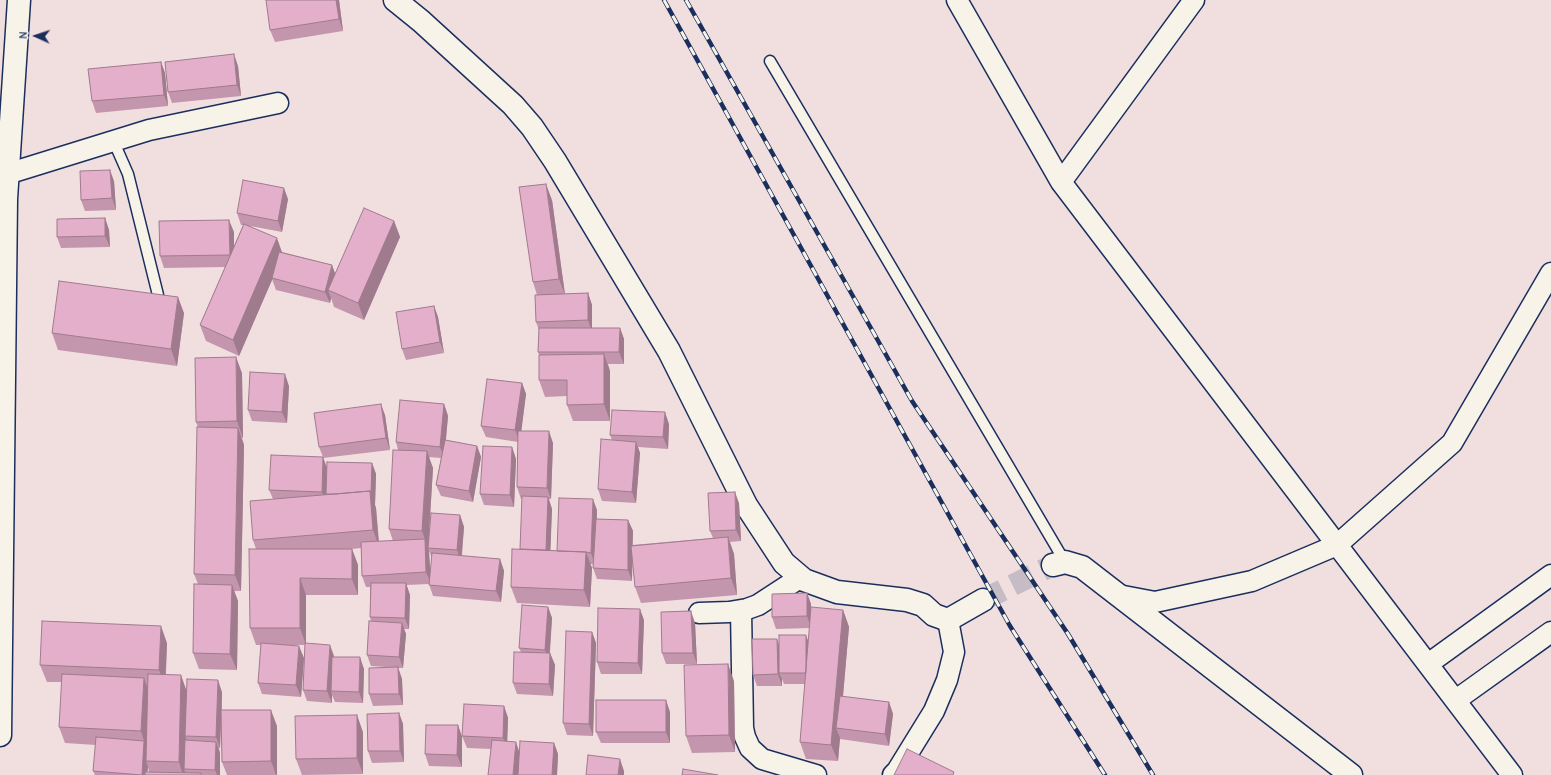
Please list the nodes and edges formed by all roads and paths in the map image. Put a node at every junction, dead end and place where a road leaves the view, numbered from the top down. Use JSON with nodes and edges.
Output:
{"nodes":[{"id":1,"x":19,"y":0,"type":"edge"},
{"id":2,"x":395,"y":0,"type":"edge"},
{"id":3,"x":957,"y":0,"type":"edge"},
{"id":4,"x":1194,"y":0,"type":"edge"},
{"id":5,"x":770,"y":62,"type":"dead end"},
{"id":6,"x":278,"y":103,"type":"dead end"},
{"id":7,"x":113,"y":140,"type":"junction"},
{"id":8,"x":1061,"y":182,"type":"junction"},
{"id":9,"x":4,"y":189,"type":"edge"},
{"id":10,"x":1551,"y":273,"type":"edge"},
{"id":11,"x":158,"y":295,"type":"edge"},
{"id":12,"x":1337,"y":545,"type":"junction"},
{"id":13,"x":1059,"y":564,"type":"joint"},
{"id":14,"x":1551,"y":575,"type":"edge"},
{"id":15,"x":801,"y":578,"type":"junction"},
{"id":16,"x":1118,"y":595,"type":"junction"},
{"id":17,"x":982,"y":600,"type":"tunnel mouth"},
{"id":18,"x":741,"y":610,"type":"junction"},
{"id":19,"x":698,"y":613,"type":"dead end"},
{"id":20,"x":948,"y":620,"type":"junction"},
{"id":21,"x":1,"y":623,"type":"edge"},
{"id":22,"x":1551,"y":632,"type":"edge"},
{"id":23,"x":1428,"y":664,"type":"junction"},
{"id":24,"x":1456,"y":700,"type":"junction"},
{"id":25,"x":0,"y":735,"type":"edge"},
{"id":26,"x":816,"y":775,"type":"edge"},
{"id":27,"x":893,"y":775,"type":"edge"},
{"id":28,"x":1351,"y":775,"type":"edge"},
{"id":29,"x":1512,"y":775,"type":"edge"}],
"edges":[{"from":1,"to":9,"type":"street"},
{"from":2,"to":15,"type":"street"},
{"from":3,"to":8,"type":"street"},
{"from":4,"to":8,"type":"street"},
{"from":5,"to":13,"type":"lane"},
{"from":6,"to":7,"type":"street"},
{"from":7,"to":9,"type":"street"},
{"from":7,"to":11,"type":"lane"},
{"from":8,"to":12,"type":"street"},
{"from":9,"to":21,"type":"street"},
{"from":10,"to":12,"type":"street"},
{"from":12,"to":16,"type":"street"},
{"from":12,"to":23,"type":"street"},
{"from":13,"to":16,"type":"street"},
{"from":14,"to":23,"type":"street"},
{"from":15,"to":18,"type":"street"},
{"from":15,"to":20,"type":"street"},
{"from":16,"to":28,"type":"street"},
{"from":17,"to":20,"type":"street"},
{"from":18,"to":19,"type":"street"},
{"from":18,"to":26,"type":"street"},
{"from":20,"to":27,"type":"street"},
{"from":21,"to":25,"type":"street"},
{"from":22,"to":24,"type":"street"},
{"from":23,"to":24,"type":"street"},
{"from":24,"to":29,"type":"street"}]}
